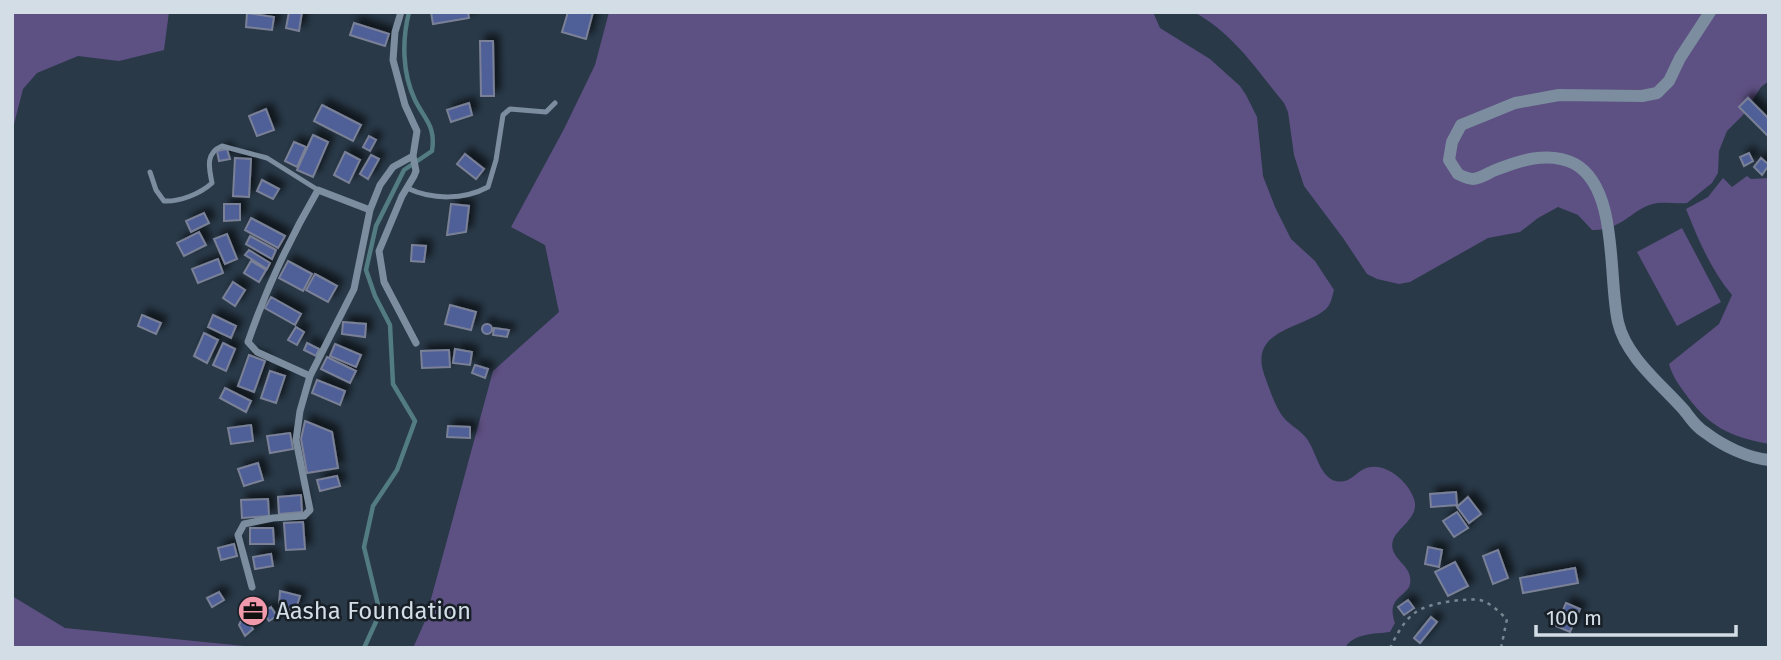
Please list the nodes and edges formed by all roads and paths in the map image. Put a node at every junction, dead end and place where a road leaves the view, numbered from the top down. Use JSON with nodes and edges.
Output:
{"nodes":[{"id":1,"x":401,"y":12,"type":"edge"},
{"id":2,"x":1710,"y":12,"type":"edge"},
{"id":3,"x":555,"y":103,"type":"dead end"},
{"id":4,"x":413,"y":156,"type":"junction"},
{"id":5,"x":150,"y":172,"type":"dead end"},
{"id":6,"x":407,"y":188,"type":"junction"},
{"id":7,"x":318,"y":190,"type":"junction"},
{"id":8,"x":370,"y":210,"type":"junction"},
{"id":9,"x":416,"y":343,"type":"dead end"},
{"id":10,"x":310,"y":376,"type":"junction"},
{"id":11,"x":1769,"y":460,"type":"edge"},
{"id":12,"x":252,"y":587,"type":"dead end"},
{"id":13,"x":1390,"y":648,"type":"edge"},
{"id":14,"x":1501,"y":648,"type":"edge"}],
"edges":[{"from":1,"to":4,"type":"street"},
{"from":2,"to":11,"type":"street"},
{"from":3,"to":6,"type":"lane"},
{"from":4,"to":6,"type":"street"},
{"from":4,"to":8,"type":"street"},
{"from":5,"to":7,"type":"lane"},
{"from":6,"to":9,"type":"street"},
{"from":7,"to":8,"type":"street"},
{"from":7,"to":10,"type":"street"},
{"from":8,"to":10,"type":"street"},
{"from":10,"to":12,"type":"street"},
{"from":13,"to":14,"type":"path"}]}
